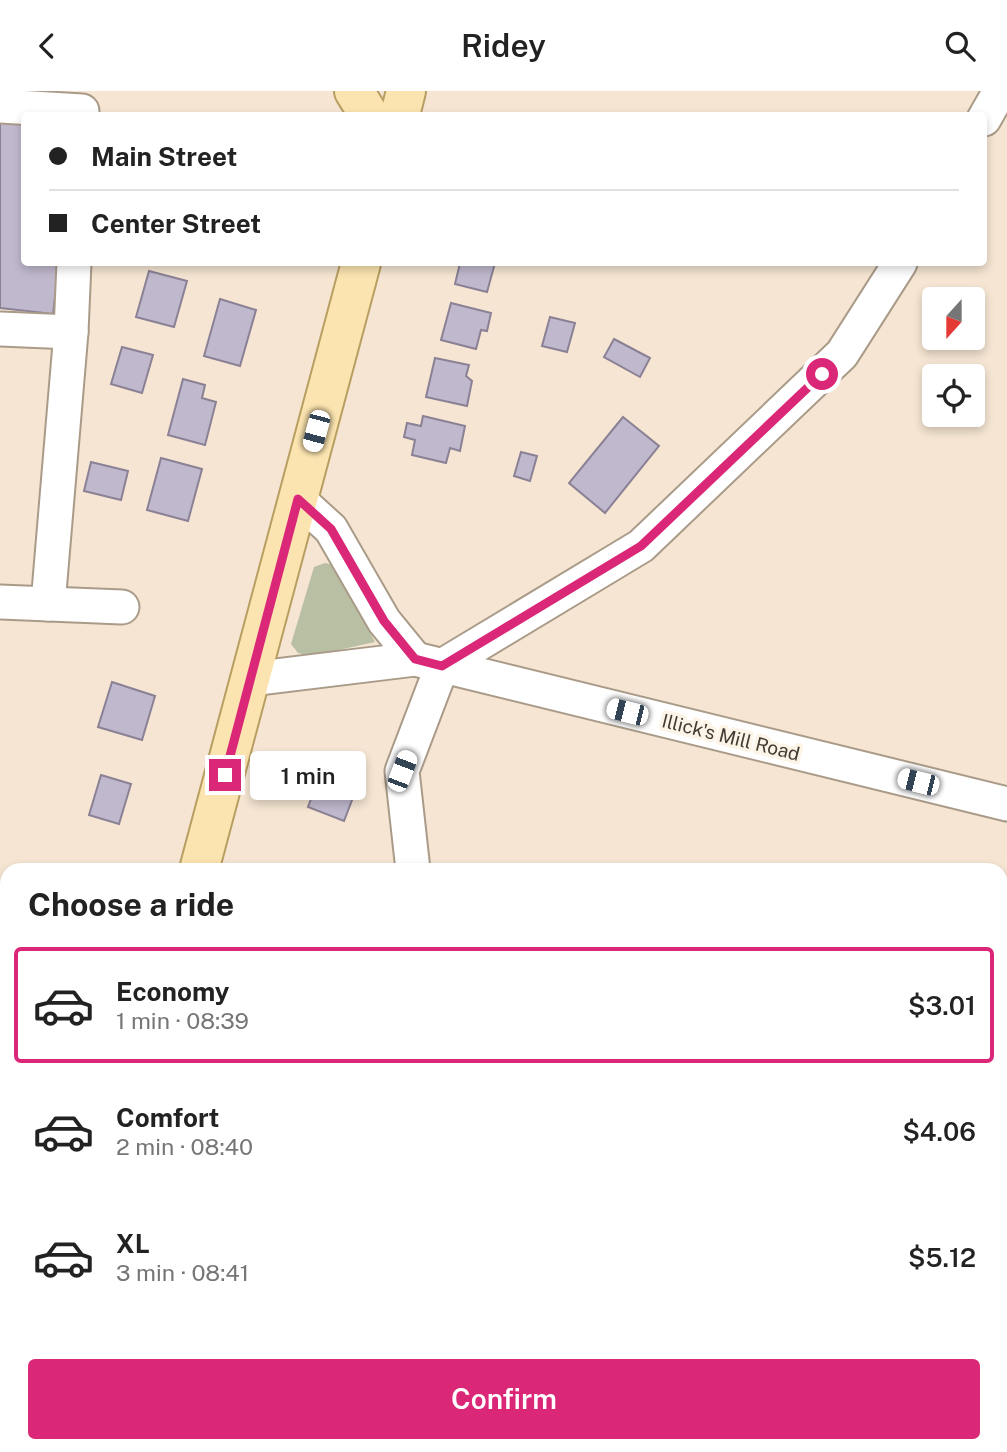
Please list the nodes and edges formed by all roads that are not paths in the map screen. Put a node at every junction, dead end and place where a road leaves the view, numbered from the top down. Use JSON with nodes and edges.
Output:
{"nodes":[{"id":1,"x":354,"y":91,"type":"edge"},
{"id":2,"x":406,"y":91,"type":"edge"},
{"id":3,"x":1000,"y":91,"type":"edge"},
{"id":4,"x":0,"y":106,"type":"edge"},
{"id":5,"x":82,"y":106,"type":"edge"},
{"id":6,"x":367,"y":112,"type":"edge"},
{"id":7,"x":401,"y":112,"type":"edge"},
{"id":8,"x":987,"y":114,"type":"edge"},
{"id":9,"x":74,"y":266,"type":"edge"},
{"id":10,"x":359,"y":266,"type":"edge"},
{"id":11,"x":898,"y":266,"type":"edge"},
{"id":12,"x":0,"y":329,"type":"edge"},
{"id":13,"x":71,"y":333,"type":"junction"},
{"id":14,"x":298,"y":499,"type":"junction"},
{"id":15,"x":0,"y":602,"type":"edge"},
{"id":16,"x":48,"y":604,"type":"junction"},
{"id":17,"x":122,"y":607,"type":"dead end"},
{"id":18,"x":429,"y":663,"type":"junction"},
{"id":19,"x":250,"y":679,"type":"junction"},
{"id":20,"x":1007,"y":804,"type":"edge"},
{"id":21,"x":201,"y":863,"type":"edge"},
{"id":22,"x":412,"y":863,"type":"edge"}],
"edges":[{"from":1,"to":6,"type":"main road"},
{"from":2,"to":7,"type":"main road"},
{"from":3,"to":8,"type":"street"},
{"from":4,"to":5,"type":"street"},
{"from":9,"to":13,"type":"street"},
{"from":10,"to":14,"type":"main road"},
{"from":11,"to":18,"type":"street"},
{"from":12,"to":13,"type":"street"},
{"from":13,"to":16,"type":"street"},
{"from":14,"to":18,"type":"street"},
{"from":14,"to":19,"type":"main road"},
{"from":15,"to":16,"type":"street"},
{"from":16,"to":17,"type":"street"},
{"from":18,"to":19,"type":"street","name":"Illick's Mill Road"},
{"from":18,"to":20,"type":"street","name":"Illick's Mill Road"},
{"from":18,"to":22,"type":"street"},
{"from":19,"to":21,"type":"main road"}]}
